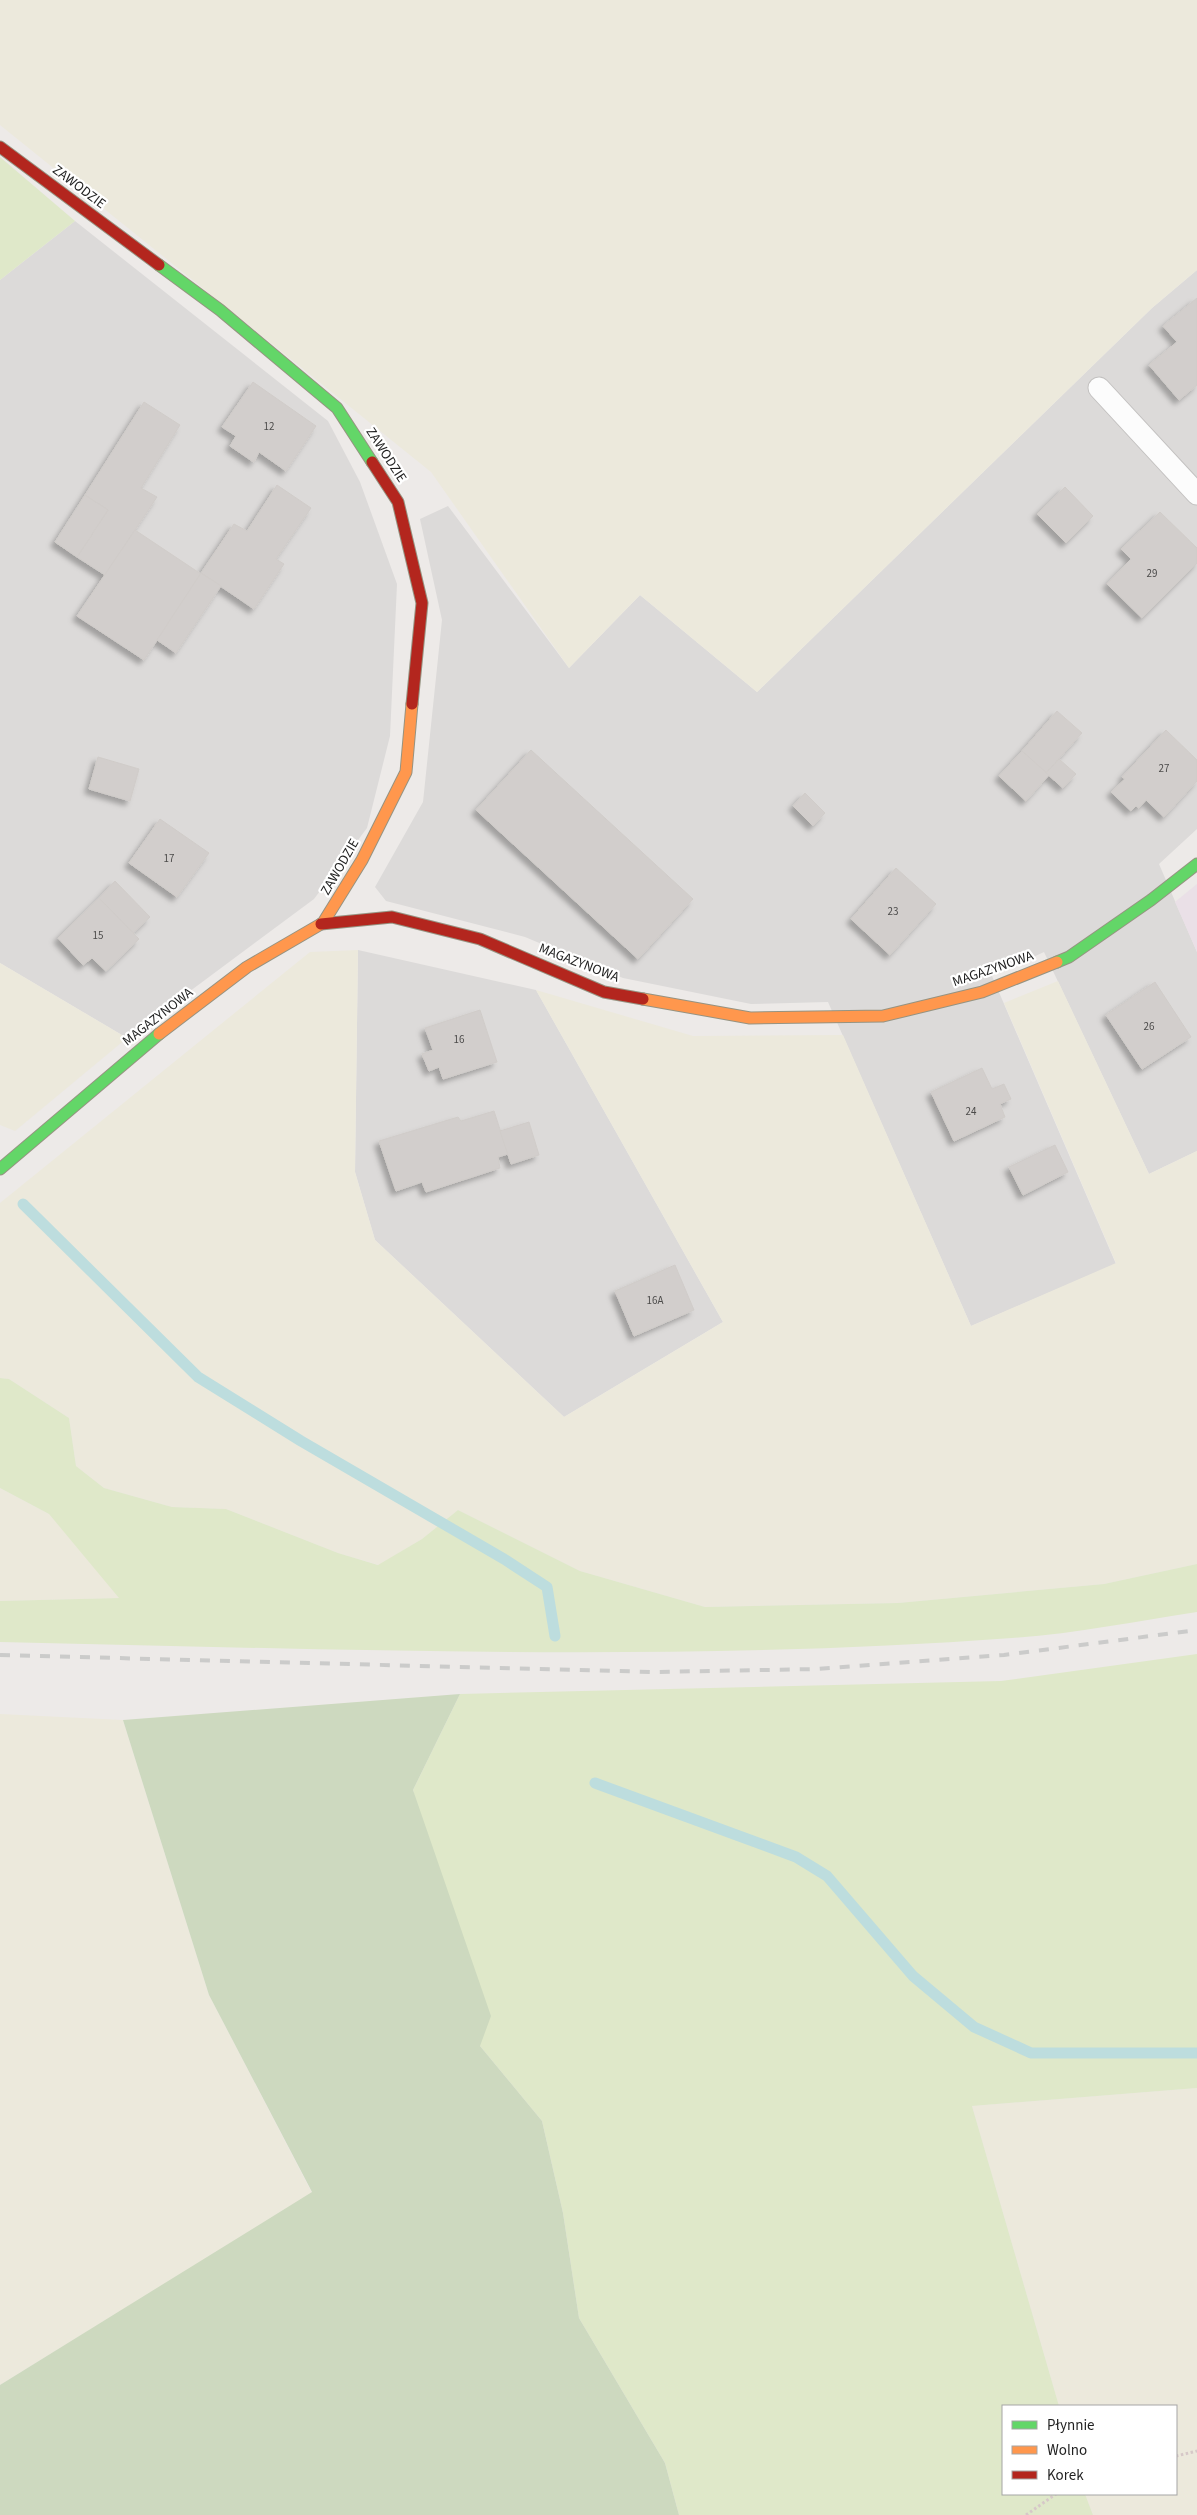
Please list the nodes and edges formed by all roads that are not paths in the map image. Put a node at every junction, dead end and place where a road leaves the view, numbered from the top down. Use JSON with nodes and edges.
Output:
{"nodes":[{"id":1,"x":0,"y":147,"type":"edge"},
{"id":2,"x":1099,"y":388,"type":"dead end"},
{"id":3,"x":1197,"y":494,"type":"edge"},
{"id":4,"x":1197,"y":864,"type":"edge"},
{"id":5,"x":323,"y":924,"type":"junction"},
{"id":6,"x":0,"y":1169,"type":"edge"}],
"edges":[{"from":1,"to":5,"type":"street","name":"ZAWODZIE"},
{"from":2,"to":3,"type":"lane"},
{"from":4,"to":5,"type":"street","name":"MAGAZYNOWA"},
{"from":5,"to":6,"type":"street","name":"MAGAZYNOWA"}]}
